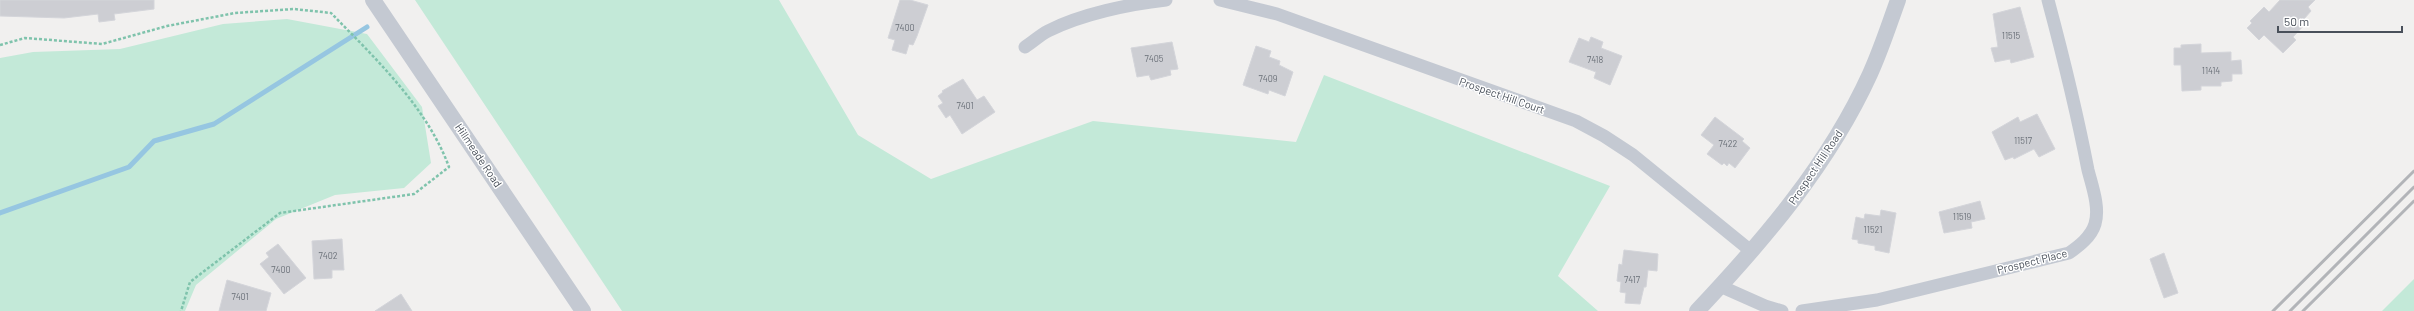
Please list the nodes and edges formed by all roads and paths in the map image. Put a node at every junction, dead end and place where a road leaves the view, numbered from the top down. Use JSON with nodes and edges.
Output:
{"nodes":[{"id":1,"x":374,"y":0,"type":"edge"},
{"id":2,"x":1166,"y":0,"type":"edge"},
{"id":3,"x":1220,"y":0,"type":"edge"},
{"id":4,"x":1898,"y":0,"type":"edge"},
{"id":5,"x":2048,"y":0,"type":"edge"},
{"id":6,"x":0,"y":45,"type":"edge"},
{"id":7,"x":1025,"y":47,"type":"dead end"},
{"id":8,"x":1751,"y":251,"type":"junction"},
{"id":9,"x":1720,"y":286,"type":"junction"},
{"id":10,"x":181,"y":311,"type":"edge"},
{"id":11,"x":584,"y":311,"type":"edge"},
{"id":12,"x":1697,"y":311,"type":"edge"},
{"id":13,"x":1782,"y":311,"type":"edge"},
{"id":14,"x":1802,"y":311,"type":"edge"}],
"edges":[{"from":1,"to":11,"type":"street","name":"Hillmeade Road"},
{"from":2,"to":7,"type":"street"},
{"from":3,"to":8,"type":"street","name":"Prospect Hill Court"},
{"from":4,"to":8,"type":"street","name":"Prospect Hill Road"},
{"from":5,"to":14,"type":"street","name":"Prospect Place"},
{"from":6,"to":10,"type":"path"},
{"from":8,"to":9,"type":"street","name":"Prospect Hill Road"},
{"from":9,"to":12,"type":"street","name":"Prospect Hill Road"},
{"from":9,"to":13,"type":"street"}]}
